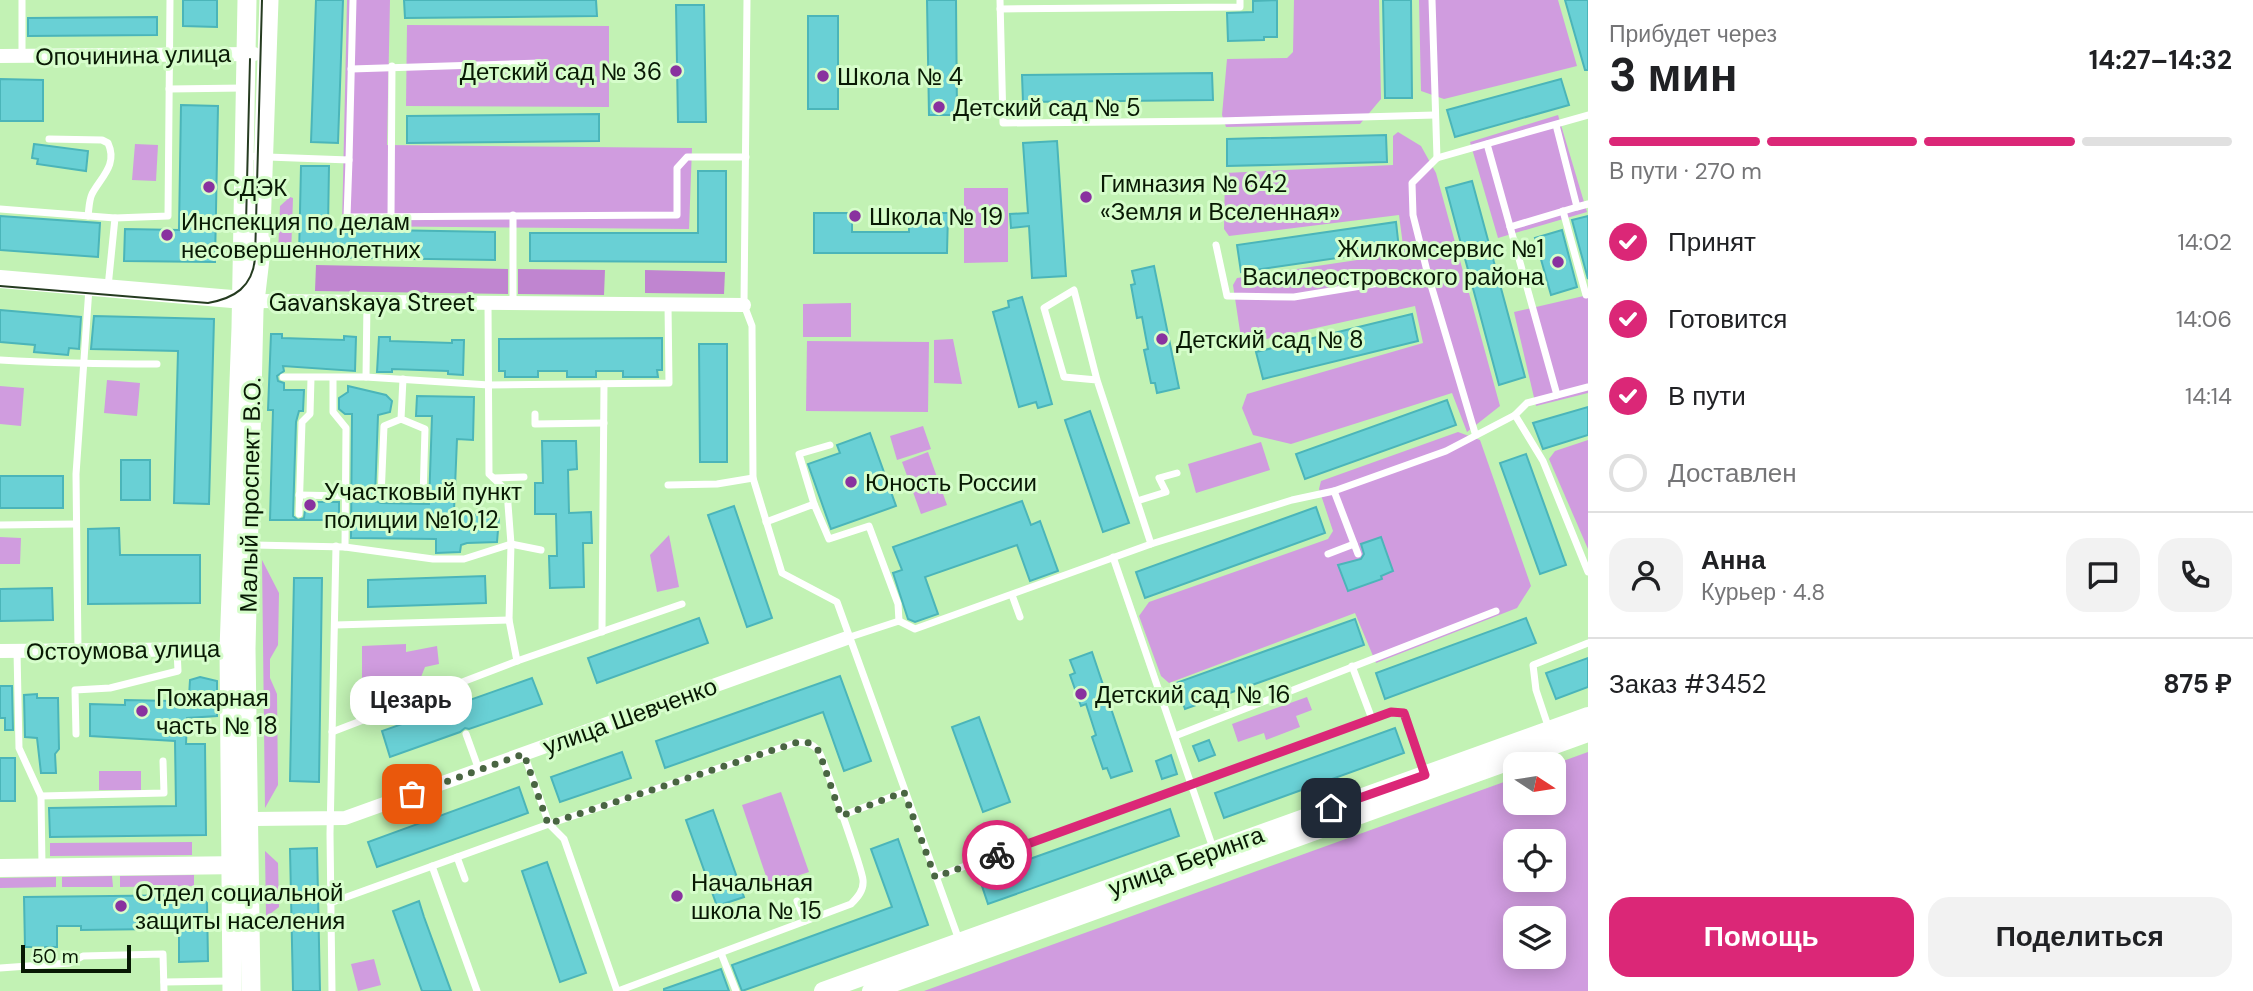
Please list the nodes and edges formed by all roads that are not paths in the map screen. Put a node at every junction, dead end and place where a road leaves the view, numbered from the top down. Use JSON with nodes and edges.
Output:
{"nodes":[{"id":1,"x":22,"y":0,"type":"edge"},
{"id":2,"x":170,"y":0,"type":"edge"},
{"id":3,"x":247,"y":0,"type":"edge"},
{"id":4,"x":269,"y":0,"type":"edge"},
{"id":5,"x":353,"y":0,"type":"edge"},
{"id":6,"x":747,"y":0,"type":"edge"},
{"id":7,"x":1240,"y":0,"type":"edge"},
{"id":8,"x":1432,"y":0,"type":"edge"},
{"id":9,"x":1000,"y":4,"type":"edge"},
{"id":10,"x":170,"y":54,"type":"junction"},
{"id":11,"x":246,"y":54,"type":"junction"},
{"id":12,"x":267,"y":54,"type":"junction"},
{"id":13,"x":0,"y":56,"type":"edge"},
{"id":14,"x":22,"y":56,"type":"junction"},
{"id":15,"x":541,"y":63,"type":"dead end"},
{"id":16,"x":392,"y":66,"type":"junction"},
{"id":17,"x":351,"y":69,"type":"junction"},
{"id":18,"x":256,"y":88,"type":"junction"},
{"id":19,"x":169,"y":89,"type":"junction"},
{"id":20,"x":1436,"y":115,"type":"junction"},
{"id":21,"x":1588,"y":115,"type":"edge"},
{"id":22,"x":1556,"y":125,"type":"junction"},
{"id":23,"x":49,"y":139,"type":"dead end"},
{"id":24,"x":1487,"y":144,"type":"junction"},
{"id":25,"x":254,"y":156,"type":"junction"},
{"id":26,"x":746,"y":157,"type":"junction"},
{"id":27,"x":1437,"y":158,"type":"junction"},
{"id":28,"x":349,"y":160,"type":"junction"},
{"id":29,"x":1588,"y":204,"type":"edge"},
{"id":30,"x":1577,"y":207,"type":"junction"},
{"id":31,"x":0,"y":209,"type":"edge"},
{"id":32,"x":1563,"y":211,"type":"junction"},
{"id":33,"x":513,"y":215,"type":"junction"},
{"id":34,"x":88,"y":216,"type":"junction"},
{"id":35,"x":391,"y":217,"type":"junction"},
{"id":36,"x":115,"y":218,"type":"junction"},
{"id":37,"x":1510,"y":227,"type":"junction"},
{"id":38,"x":1216,"y":245,"type":"dead end"},
{"id":39,"x":1428,"y":275,"type":"junction"},
{"id":40,"x":0,"y":279,"type":"edge"},
{"id":41,"x":89,"y":287,"type":"junction"},
{"id":42,"x":108,"y":289,"type":"junction"},
{"id":43,"x":1586,"y":295,"type":"dead end"},
{"id":44,"x":249,"y":301,"type":"junction"},
{"id":45,"x":367,"y":302,"type":"junction"},
{"id":46,"x":488,"y":303,"type":"junction"},
{"id":47,"x":513,"y":303,"type":"junction"},
{"id":48,"x":668,"y":305,"type":"junction"},
{"id":49,"x":744,"y":306,"type":"junction"},
{"id":50,"x":0,"y":360,"type":"edge"},
{"id":51,"x":82,"y":361,"type":"junction"},
{"id":52,"x":157,"y":364,"type":"dead end"},
{"id":53,"x":283,"y":377,"type":"dead end"},
{"id":54,"x":366,"y":377,"type":"junction"},
{"id":55,"x":311,"y":378,"type":"junction"},
{"id":56,"x":333,"y":378,"type":"junction"},
{"id":57,"x":403,"y":379,"type":"junction"},
{"id":58,"x":1097,"y":380,"type":"junction"},
{"id":59,"x":604,"y":384,"type":"junction"},
{"id":60,"x":489,"y":385,"type":"junction"},
{"id":61,"x":1588,"y":387,"type":"edge"},
{"id":62,"x":1557,"y":395,"type":"junction"},
{"id":63,"x":535,"y":414,"type":"dead end"},
{"id":64,"x":1515,"y":415,"type":"junction"},
{"id":65,"x":401,"y":419,"type":"junction"},
{"id":66,"x":604,"y":423,"type":"junction"},
{"id":67,"x":1475,"y":433,"type":"junction"},
{"id":68,"x":830,"y":445,"type":"dead end"},
{"id":69,"x":1177,"y":473,"type":"dead end"},
{"id":70,"x":524,"y":477,"type":"dead end"},
{"id":71,"x":494,"y":478,"type":"junction"},
{"id":72,"x":753,"y":478,"type":"junction"},
{"id":73,"x":668,"y":485,"type":"dead end"},
{"id":74,"x":1334,"y":491,"type":"junction"},
{"id":75,"x":299,"y":495,"type":"junction"},
{"id":76,"x":345,"y":496,"type":"junction"},
{"id":77,"x":1137,"y":501,"type":"junction"},
{"id":78,"x":814,"y":504,"type":"junction"},
{"id":79,"x":299,"y":513,"type":"dead end"},
{"id":80,"x":766,"y":522,"type":"junction"},
{"id":81,"x":76,"y":524,"type":"junction"},
{"id":82,"x":0,"y":525,"type":"edge"},
{"id":83,"x":511,"y":544,"type":"junction"},
{"id":84,"x":1151,"y":544,"type":"junction"},
{"id":85,"x":1354,"y":544,"type":"junction"},
{"id":86,"x":240,"y":545,"type":"junction"},
{"id":87,"x":340,"y":547,"type":"junction"},
{"id":88,"x":541,"y":550,"type":"dead end"},
{"id":89,"x":1328,"y":554,"type":"dead end"},
{"id":90,"x":1357,"y":554,"type":"dead end"},
{"id":91,"x":1113,"y":558,"type":"junction"},
{"id":92,"x":1588,"y":572,"type":"edge"},
{"id":93,"x":1012,"y":595,"type":"junction"},
{"id":94,"x":682,"y":604,"type":"dead end"},
{"id":95,"x":1496,"y":611,"type":"dead end"},
{"id":96,"x":1020,"y":617,"type":"dead end"},
{"id":97,"x":509,"y":620,"type":"junction"},
{"id":98,"x":899,"y":621,"type":"junction"},
{"id":99,"x":335,"y":625,"type":"junction"},
{"id":100,"x":602,"y":632,"type":"junction"},
{"id":101,"x":848,"y":638,"type":"junction"},
{"id":102,"x":1588,"y":643,"type":"edge"},
{"id":103,"x":177,"y":649,"type":"junction"},
{"id":104,"x":238,"y":649,"type":"junction"},
{"id":105,"x":0,"y":651,"type":"edge"},
{"id":106,"x":17,"y":651,"type":"junction"},
{"id":107,"x":78,"y":651,"type":"junction"},
{"id":108,"x":517,"y":661,"type":"junction"},
{"id":109,"x":1352,"y":666,"type":"junction"},
{"id":110,"x":1588,"y":716,"type":"edge"},
{"id":111,"x":1372,"y":719,"type":"junction"},
{"id":112,"x":332,"y":732,"type":"junction"},
{"id":113,"x":1588,"y":733,"type":"edge"},
{"id":114,"x":76,"y":734,"type":"dead end"},
{"id":115,"x":466,"y":734,"type":"dead end"},
{"id":116,"x":1175,"y":736,"type":"junction"},
{"id":117,"x":1552,"y":737,"type":"junction"},
{"id":118,"x":524,"y":754,"type":"junction"},
{"id":119,"x":163,"y":761,"type":"dead end"},
{"id":120,"x":479,"y":770,"type":"junction"},
{"id":121,"x":1428,"y":782,"type":"junction"},
{"id":122,"x":1193,"y":785,"type":"junction"},
{"id":123,"x":904,"y":792,"type":"junction"},
{"id":124,"x":40,"y":796,"type":"junction"},
{"id":125,"x":841,"y":816,"type":"junction"},
{"id":126,"x":249,"y":819,"type":"junction"},
{"id":127,"x":330,"y":819,"type":"junction"},
{"id":128,"x":548,"y":824,"type":"junction"},
{"id":129,"x":457,"y":856,"type":"junction"},
{"id":130,"x":1216,"y":858,"type":"junction"},
{"id":131,"x":240,"y":865,"type":"junction"},
{"id":132,"x":432,"y":866,"type":"junction"},
{"id":133,"x":42,"y":867,"type":"junction"},
{"id":134,"x":0,"y":868,"type":"edge"},
{"id":135,"x":935,"y":877,"type":"junction"},
{"id":136,"x":466,"y":879,"type":"dead end"},
{"id":137,"x":797,"y":901,"type":"dead end"},
{"id":138,"x":330,"y":903,"type":"junction"},
{"id":139,"x":805,"y":921,"type":"junction"},
{"id":140,"x":962,"y":949,"type":"junction"},
{"id":141,"x":720,"y":953,"type":"junction"},
{"id":142,"x":0,"y":968,"type":"edge"},
{"id":143,"x":164,"y":982,"type":"junction"},
{"id":144,"x":241,"y":986,"type":"edge"},
{"id":145,"x":164,"y":991,"type":"edge"},
{"id":146,"x":332,"y":991,"type":"edge"},
{"id":147,"x":477,"y":991,"type":"edge"},
{"id":148,"x":617,"y":991,"type":"edge"},
{"id":149,"x":736,"y":991,"type":"edge"},
{"id":150,"x":823,"y":991,"type":"edge"},
{"id":151,"x":871,"y":991,"type":"edge"}],
"edges":[{"from":1,"to":14,"type":"lane"},
{"from":2,"to":10,"type":"lane"},
{"from":3,"to":11,"type":"main road","name":"Малый проспект В.О."},
{"from":4,"to":12,"type":"main road","name":"Малый проспект В.О."},
{"from":5,"to":17,"type":"lane"},
{"from":6,"to":26,"type":"lane"},
{"from":7,"to":9,"type":"lane"},
{"from":8,"to":20,"type":"lane"},
{"from":9,"to":20,"type":"lane"},
{"from":10,"to":11,"type":"street","name":"Опочинина улица"},
{"from":10,"to":14,"type":"street","name":"Опочинина улица"},
{"from":10,"to":19,"type":"lane"},
{"from":11,"to":12,"type":"street","name":"Опочинина улица"},
{"from":11,"to":18,"type":"main road","name":"Малый проспект В.О."},
{"from":12,"to":18,"type":"main road","name":"Малый проспект В.О."},
{"from":13,"to":14,"type":"street","name":"Опочинина улица"},
{"from":15,"to":16,"type":"lane"},
{"from":16,"to":17,"type":"lane"},
{"from":16,"to":35,"type":"lane"},
{"from":17,"to":28,"type":"lane"},
{"from":18,"to":19,"type":"lane"},
{"from":18,"to":25,"type":"main road","name":"Малый проспект В.О."},
{"from":19,"to":36,"type":"lane"},
{"from":20,"to":27,"type":"lane"},
{"from":21,"to":22,"type":"lane"},
{"from":22,"to":24,"type":"lane"},
{"from":22,"to":30,"type":"lane"},
{"from":23,"to":34,"type":"lane"},
{"from":24,"to":27,"type":"lane"},
{"from":24,"to":37,"type":"lane"},
{"from":25,"to":28,"type":"lane"},
{"from":25,"to":44,"type":"main road","name":"Малый проспект В.О."},
{"from":26,"to":33,"type":"lane"},
{"from":26,"to":49,"type":"lane"},
{"from":27,"to":39,"type":"lane"},
{"from":28,"to":35,"type":"lane"},
{"from":29,"to":30,"type":"lane"},
{"from":30,"to":32,"type":"lane"},
{"from":31,"to":34,"type":"lane"},
{"from":32,"to":37,"type":"lane"},
{"from":32,"to":43,"type":"lane"},
{"from":33,"to":35,"type":"lane"},
{"from":33,"to":47,"type":"lane"},
{"from":34,"to":36,"type":"lane"},
{"from":36,"to":42,"type":"lane"},
{"from":37,"to":62,"type":"lane"},
{"from":38,"to":39,"type":"lane"},
{"from":39,"to":67,"type":"lane"},
{"from":40,"to":41,"type":"street","name":"Gavanskaya Street"},
{"from":41,"to":42,"type":"street","name":"Gavanskaya Street"},
{"from":41,"to":51,"type":"lane"},
{"from":42,"to":44,"type":"street","name":"Gavanskaya Street"},
{"from":44,"to":45,"type":"street","name":"Gavanskaya Street"},
{"from":44,"to":86,"type":"main road","name":"Малый проспект В.О."},
{"from":45,"to":46,"type":"street","name":"Gavanskaya Street"},
{"from":45,"to":54,"type":"lane"},
{"from":46,"to":47,"type":"street","name":"Gavanskaya Street"},
{"from":46,"to":60,"type":"lane"},
{"from":47,"to":48,"type":"street","name":"Gavanskaya Street"},
{"from":48,"to":49,"type":"street","name":"Gavanskaya Street"},
{"from":48,"to":59,"type":"lane"},
{"from":49,"to":72,"type":"lane"},
{"from":50,"to":51,"type":"lane"},
{"from":51,"to":52,"type":"lane"},
{"from":51,"to":81,"type":"lane"},
{"from":53,"to":55,"type":"lane"},
{"from":54,"to":56,"type":"lane"},
{"from":54,"to":57,"type":"lane"},
{"from":55,"to":56,"type":"lane"},
{"from":55,"to":75,"type":"lane"},
{"from":56,"to":76,"type":"lane"},
{"from":57,"to":60,"type":"lane"},
{"from":57,"to":65,"type":"lane"},
{"from":58,"to":58,"type":"lane"},
{"from":58,"to":77,"type":"lane"},
{"from":59,"to":60,"type":"lane"},
{"from":59,"to":66,"type":"lane"},
{"from":60,"to":71,"type":"lane"},
{"from":61,"to":62,"type":"lane"},
{"from":62,"to":64,"type":"lane"},
{"from":63,"to":66,"type":"lane"},
{"from":64,"to":67,"type":"lane"},
{"from":64,"to":92,"type":"lane"},
{"from":65,"to":65,"type":"lane"},
{"from":66,"to":100,"type":"lane"},
{"from":67,"to":74,"type":"lane"},
{"from":68,"to":78,"type":"lane"},
{"from":69,"to":77,"type":"lane"},
{"from":70,"to":71,"type":"lane"},
{"from":71,"to":83,"type":"lane"},
{"from":72,"to":73,"type":"lane"},
{"from":72,"to":80,"type":"lane"},
{"from":74,"to":84,"type":"lane"},
{"from":74,"to":85,"type":"lane"},
{"from":75,"to":76,"type":"lane"},
{"from":75,"to":79,"type":"lane"},
{"from":76,"to":87,"type":"lane"},
{"from":77,"to":84,"type":"lane"},
{"from":78,"to":80,"type":"lane"},
{"from":78,"to":98,"type":"lane"},
{"from":80,"to":101,"type":"lane"},
{"from":81,"to":82,"type":"lane"},
{"from":81,"to":107,"type":"lane"},
{"from":83,"to":87,"type":"lane"},
{"from":83,"to":88,"type":"lane"},
{"from":83,"to":97,"type":"lane"},
{"from":84,"to":91,"type":"lane"},
{"from":85,"to":89,"type":"lane"},
{"from":85,"to":90,"type":"lane"},
{"from":86,"to":87,"type":"lane"},
{"from":86,"to":104,"type":"main road","name":"Малый проспект В.О."},
{"from":87,"to":99,"type":"lane"},
{"from":91,"to":93,"type":"lane"},
{"from":91,"to":116,"type":"lane"},
{"from":93,"to":96,"type":"lane"},
{"from":93,"to":98,"type":"lane"},
{"from":94,"to":100,"type":"lane"},
{"from":95,"to":109,"type":"lane"},
{"from":97,"to":99,"type":"lane"},
{"from":97,"to":108,"type":"lane"},
{"from":98,"to":101,"type":"lane"},
{"from":99,"to":112,"type":"lane"},
{"from":100,"to":108,"type":"lane"},
{"from":101,"to":118,"type":"street","name":"улица Шевченко"},
{"from":101,"to":123,"type":"lane"},
{"from":102,"to":117,"type":"lane"},
{"from":103,"to":104,"type":"street","name":"Остоумова улица"},
{"from":103,"to":107,"type":"street","name":"Остоумова улица"},
{"from":103,"to":114,"type":"lane"},
{"from":104,"to":126,"type":"main road","name":"Малый проспект В.О."},
{"from":104,"to":131,"type":"main road","name":"Малый проспект В.О."},
{"from":105,"to":106,"type":"street","name":"Остоумова улица"},
{"from":106,"to":107,"type":"street","name":"Остоумова улица"},
{"from":106,"to":124,"type":"lane"},
{"from":108,"to":112,"type":"lane"},
{"from":109,"to":111,"type":"lane"},
{"from":109,"to":116,"type":"lane"},
{"from":110,"to":117,"type":"street","name":"улица Беринга"},
{"from":111,"to":121,"type":"lane"},
{"from":111,"to":122,"type":"lane"},
{"from":112,"to":127,"type":"lane"},
{"from":113,"to":117,"type":"street","name":"улица Беринга"},
{"from":115,"to":120,"type":"lane"},
{"from":116,"to":122,"type":"lane"},
{"from":117,"to":121,"type":"street","name":"улица Беринга"},
{"from":118,"to":120,"type":"street","name":"улица Шевченко"},
{"from":118,"to":128,"type":"lane"},
{"from":119,"to":124,"type":"lane"},
{"from":120,"to":127,"type":"street","name":"улица Шевченко"},
{"from":121,"to":130,"type":"street","name":"улица Беринга"},
{"from":122,"to":130,"type":"lane"},
{"from":122,"to":135,"type":"lane"},
{"from":123,"to":125,"type":"lane"},
{"from":123,"to":135,"type":"lane"},
{"from":124,"to":133,"type":"lane"},
{"from":125,"to":128,"type":"lane"},
{"from":125,"to":139,"type":"lane"},
{"from":126,"to":127,"type":"street","name":"улица Шевченко"},
{"from":126,"to":131,"type":"main road","name":"Малый проспект В.О."},
{"from":127,"to":138,"type":"lane"},
{"from":128,"to":129,"type":"lane"},
{"from":128,"to":148,"type":"lane"},
{"from":129,"to":132,"type":"lane"},
{"from":129,"to":136,"type":"lane"},
{"from":130,"to":140,"type":"street","name":"улица Беринга"},
{"from":131,"to":133,"type":"street"},
{"from":131,"to":144,"type":"main road","name":"Малый проспект В.О."},
{"from":132,"to":138,"type":"lane"},
{"from":132,"to":147,"type":"lane"},
{"from":133,"to":134,"type":"street"},
{"from":135,"to":140,"type":"lane"},
{"from":137,"to":139,"type":"lane"},
{"from":138,"to":146,"type":"lane"},
{"from":139,"to":141,"type":"lane"},
{"from":140,"to":150,"type":"street","name":"улица Беринга"},
{"from":140,"to":151,"type":"street","name":"улица Беринга"},
{"from":141,"to":148,"type":"lane"},
{"from":141,"to":149,"type":"lane"},
{"from":142,"to":143,"type":"lane"},
{"from":143,"to":144,"type":"lane"},
{"from":143,"to":145,"type":"lane"}]}
